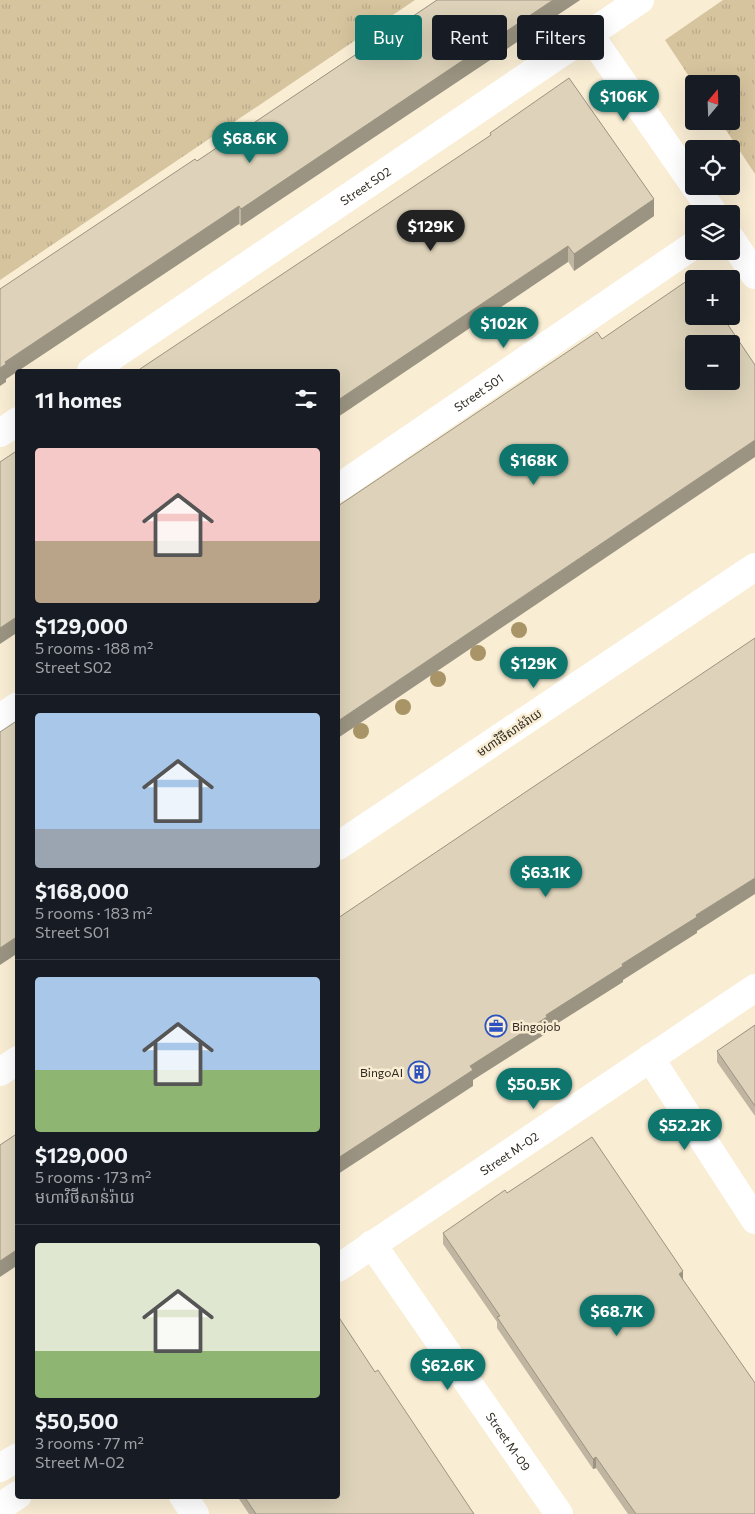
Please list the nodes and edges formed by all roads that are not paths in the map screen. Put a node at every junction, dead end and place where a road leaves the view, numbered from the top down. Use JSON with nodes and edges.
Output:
{"nodes":[{"id":1,"x":640,"y":0,"type":"edge"},
{"id":2,"x":604,"y":24,"type":"edge"},
{"id":3,"x":604,"y":56,"type":"edge"},
{"id":4,"x":551,"y":60,"type":"edge"},
{"id":5,"x":685,"y":173,"type":"edge"},
{"id":6,"x":685,"y":251,"type":"edge"},
{"id":7,"x":740,"y":253,"type":"edge"},
{"id":8,"x":755,"y":275,"type":"edge"},
{"id":9,"x":94,"y":369,"type":"edge"},
{"id":10,"x":15,"y":423,"type":"edge"},
{"id":11,"x":0,"y":433,"type":"edge"},
{"id":12,"x":340,"y":487,"type":"edge"},
{"id":13,"x":755,"y":567,"type":"edge"},
{"id":14,"x":15,"y":708,"type":"edge"},
{"id":15,"x":0,"y":718,"type":"edge"},
{"id":16,"x":340,"y":845,"type":"edge"},
{"id":17,"x":755,"y":988,"type":"edge"},
{"id":18,"x":650,"y":1058,"type":"junction"},
{"id":19,"x":15,"y":1062,"type":"edge"},
{"id":20,"x":0,"y":1072,"type":"edge"},
{"id":21,"x":755,"y":1220,"type":"edge"},
{"id":22,"x":372,"y":1244,"type":"junction"},
{"id":23,"x":340,"y":1267,"type":"edge"},
{"id":24,"x":15,"y":1459,"type":"edge"},
{"id":25,"x":0,"y":1468,"type":"edge"},
{"id":26,"x":15,"y":1497,"type":"edge"},
{"id":27,"x":185,"y":1499,"type":"edge"},
{"id":28,"x":0,"y":1507,"type":"edge"},
{"id":29,"x":195,"y":1514,"type":"edge"},
{"id":30,"x":560,"y":1514,"type":"edge"}],
"edges":[{"from":1,"to":2,"type":"street","name":"Street S02"},
{"from":3,"to":5,"type":"street"},
{"from":4,"to":9,"type":"street","name":"Street S02"},
{"from":6,"to":12,"type":"street","name":"Street S01"},
{"from":7,"to":8,"type":"street"},
{"from":10,"to":11,"type":"street"},
{"from":13,"to":16,"type":"street","name":"មហាវិថីសាន់រ៉ាយ"},
{"from":14,"to":15,"type":"street"},
{"from":17,"to":18,"type":"street","name":"Street M-02"},
{"from":18,"to":21,"type":"street"},
{"from":18,"to":22,"type":"street","name":"Street M-02"},
{"from":19,"to":20,"type":"street"},
{"from":22,"to":23,"type":"street","name":"Street M-02"},
{"from":22,"to":30,"type":"street","name":"Street M-09"},
{"from":24,"to":25,"type":"street"},
{"from":26,"to":28,"type":"street"},
{"from":27,"to":29,"type":"street"}]}
